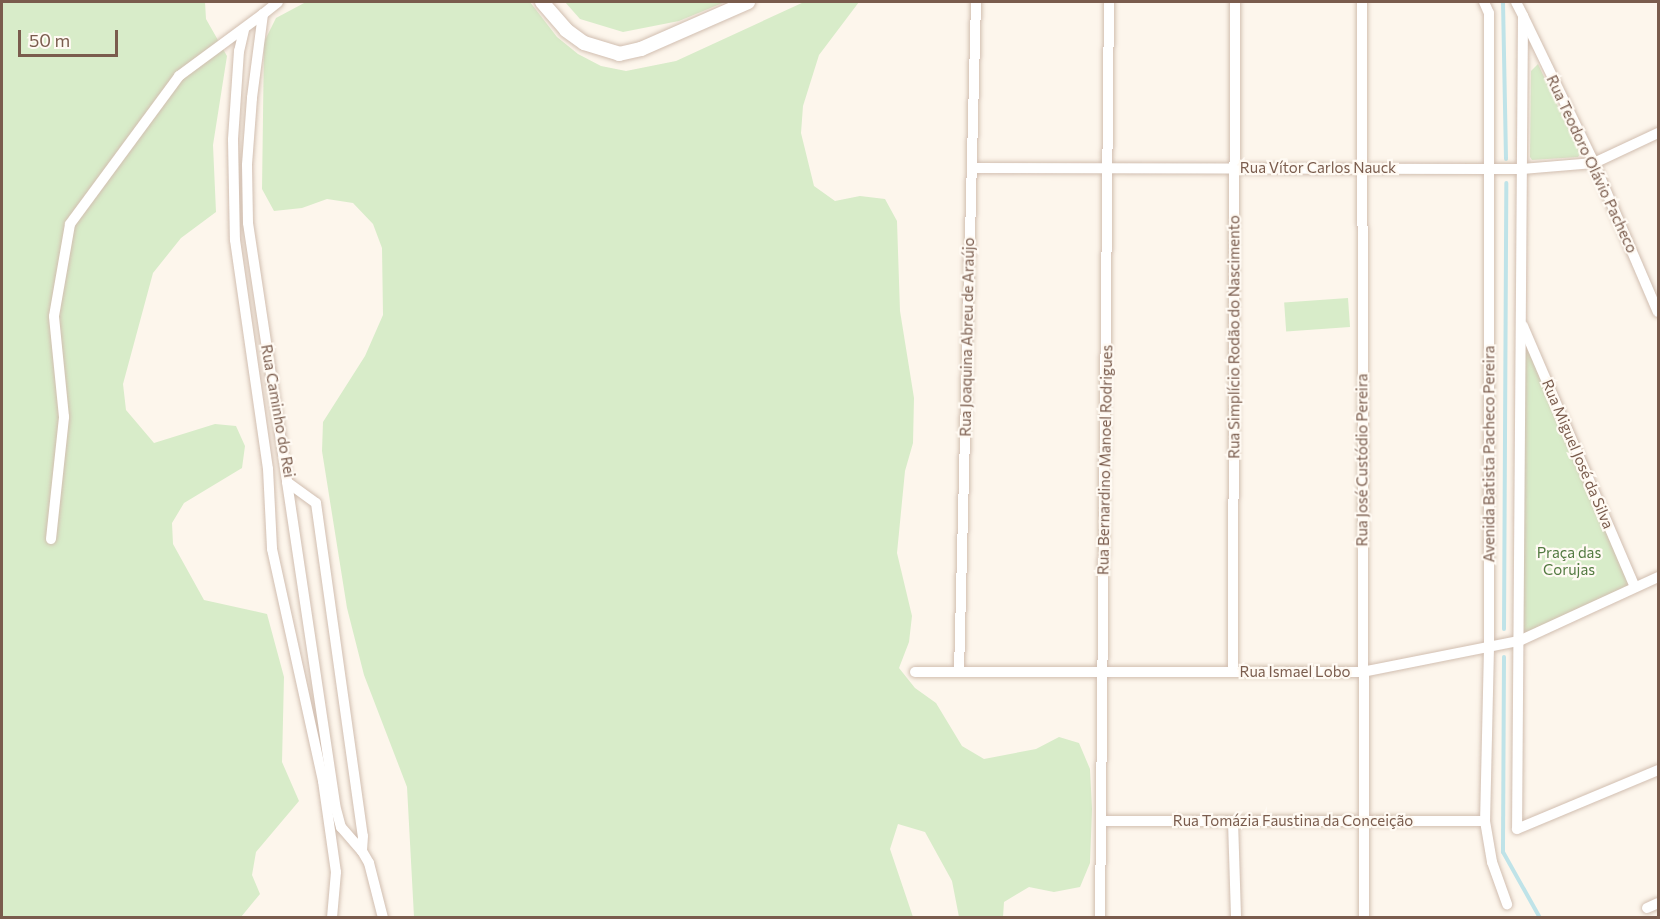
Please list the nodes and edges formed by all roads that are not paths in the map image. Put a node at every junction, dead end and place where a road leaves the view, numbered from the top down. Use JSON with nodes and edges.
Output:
{"nodes":[{"id":1,"x":278,"y":2,"type":"edge"},
{"id":2,"x":542,"y":2,"type":"edge"},
{"id":3,"x":748,"y":2,"type":"edge"},
{"id":4,"x":976,"y":2,"type":"edge"},
{"id":5,"x":1109,"y":2,"type":"edge"},
{"id":6,"x":1235,"y":2,"type":"edge"},
{"id":7,"x":1362,"y":2,"type":"edge"},
{"id":8,"x":1484,"y":2,"type":"edge"},
{"id":9,"x":1516,"y":2,"type":"edge"},
{"id":10,"x":264,"y":14,"type":"junction"},
{"id":11,"x":1523,"y":16,"type":"junction"},
{"id":12,"x":244,"y":30,"type":"junction"},
{"id":13,"x":1659,"y":133,"type":"edge"},
{"id":14,"x":1593,"y":163,"type":"junction"},
{"id":15,"x":1362,"y":167,"type":"junction"},
{"id":16,"x":972,"y":168,"type":"junction"},
{"id":17,"x":1107,"y":169,"type":"junction"},
{"id":18,"x":1235,"y":169,"type":"junction"},
{"id":19,"x":1488,"y":169,"type":"junction"},
{"id":20,"x":1522,"y":169,"type":"junction"},
{"id":21,"x":1659,"y":312,"type":"edge"},
{"id":22,"x":1521,"y":320,"type":"junction"},
{"id":23,"x":287,"y":483,"type":"junction"},
{"id":24,"x":51,"y":539,"type":"dead end"},
{"id":25,"x":1659,"y":577,"type":"edge"},
{"id":26,"x":1635,"y":587,"type":"junction"},
{"id":27,"x":1519,"y":641,"type":"junction"},
{"id":28,"x":1489,"y":648,"type":"junction"},
{"id":29,"x":915,"y":672,"type":"dead end"},
{"id":30,"x":958,"y":672,"type":"junction"},
{"id":31,"x":1102,"y":672,"type":"junction"},
{"id":32,"x":1233,"y":672,"type":"junction"},
{"id":33,"x":1362,"y":672,"type":"junction"},
{"id":34,"x":1659,"y":770,"type":"edge"},
{"id":35,"x":1101,"y":821,"type":"junction"},
{"id":36,"x":1233,"y":821,"type":"junction"},
{"id":37,"x":1485,"y":821,"type":"junction"},
{"id":38,"x":1362,"y":822,"type":"junction"},
{"id":39,"x":362,"y":850,"type":"junction"},
{"id":40,"x":1659,"y":903,"type":"edge"},
{"id":41,"x":1507,"y":904,"type":"dead end"},
{"id":42,"x":1647,"y":908,"type":"dead end"},
{"id":43,"x":332,"y":918,"type":"edge"},
{"id":44,"x":383,"y":918,"type":"edge"},
{"id":45,"x":1100,"y":918,"type":"edge"},
{"id":46,"x":1236,"y":918,"type":"edge"},
{"id":47,"x":1364,"y":918,"type":"edge"}],
"edges":[{"from":1,"to":10,"type":"street"},
{"from":2,"to":3,"type":"street"},
{"from":4,"to":16,"type":"street","name":"Rua Joaquina Abreu de Araújo"},
{"from":5,"to":17,"type":"street","name":"Rua Bernardino Manoel Rodrigues"},
{"from":6,"to":18,"type":"street","name":"Rua Simplício Rodão do Nascimento"},
{"from":7,"to":15,"type":"street","name":"Rua José Custódio Pereira"},
{"from":8,"to":19,"type":"street","name":"Avenida Batista Pacheco Pereira"},
{"from":9,"to":11,"type":"street","name":"Avenida Batista Pacheco Pereira"},
{"from":10,"to":12,"type":"street"},
{"from":10,"to":23,"type":"street","name":"Rua Caminho do Rei"},
{"from":11,"to":14,"type":"street","name":"Rua Teodoro Olávio Pacheco"},
{"from":11,"to":20,"type":"street","name":"Avenida Batista Pacheco Pereira"},
{"from":12,"to":24,"type":"street"},
{"from":12,"to":43,"type":"street"},
{"from":13,"to":14,"type":"street","name":"Rua Vítor Carlos Nauck"},
{"from":14,"to":20,"type":"street","name":"Rua Vítor Carlos Nauck"},
{"from":14,"to":21,"type":"street","name":"Rua Teodoro Olávio Pacheco"},
{"from":15,"to":18,"type":"street","name":"Rua Vítor Carlos Nauck"},
{"from":15,"to":19,"type":"street","name":"Rua Vítor Carlos Nauck"},
{"from":15,"to":33,"type":"street","name":"Rua José Custódio Pereira"},
{"from":16,"to":17,"type":"street","name":"Rua Vítor Carlos Nauck"},
{"from":16,"to":30,"type":"street","name":"Rua Joaquina Abreu de Araújo"},
{"from":17,"to":18,"type":"street","name":"Rua Vítor Carlos Nauck"},
{"from":17,"to":31,"type":"street","name":"Rua Bernardino Manoel Rodrigues"},
{"from":18,"to":32,"type":"street","name":"Rua Simplício Rodão do Nascimento"},
{"from":19,"to":20,"type":"street","name":"Rua Vítor Carlos Nauck"},
{"from":19,"to":28,"type":"street","name":"Avenida Batista Pacheco Pereira"},
{"from":20,"to":22,"type":"street","name":"Avenida Batista Pacheco Pereira"},
{"from":22,"to":26,"type":"street","name":"Rua Miguel José da Silva"},
{"from":22,"to":27,"type":"street","name":"Avenida Batista Pacheco Pereira"},
{"from":23,"to":39,"type":"street"},
{"from":23,"to":39,"type":"street","name":"Rua Caminho do Rei"},
{"from":25,"to":26,"type":"street","name":"Rua Ismael Lobo"},
{"from":26,"to":27,"type":"street","name":"Rua Ismael Lobo"},
{"from":27,"to":28,"type":"street","name":"Rua Ismael Lobo"},
{"from":27,"to":34,"type":"street","name":"Avenida Batista Pacheco Pereira"},
{"from":28,"to":33,"type":"street","name":"Rua Ismael Lobo"},
{"from":28,"to":37,"type":"street","name":"Avenida Batista Pacheco Pereira"},
{"from":29,"to":30,"type":"street","name":"Rua Ismael Lobo"},
{"from":30,"to":31,"type":"street","name":"Rua Ismael Lobo"},
{"from":31,"to":32,"type":"street","name":"Rua Ismael Lobo"},
{"from":31,"to":35,"type":"street","name":"Rua Bernardino Manoel Rodrigues"},
{"from":32,"to":33,"type":"street","name":"Rua Ismael Lobo"},
{"from":33,"to":38,"type":"street","name":"Rua José Custódio Pereira"},
{"from":35,"to":36,"type":"street","name":"Rua Tomázia Faustina da Conceição"},
{"from":35,"to":45,"type":"street","name":"Rua Bernardino Manoel Rodrigues"},
{"from":36,"to":38,"type":"street","name":"Rua Tomázia Faustina da Conceição"},
{"from":36,"to":46,"type":"street"},
{"from":37,"to":38,"type":"street","name":"Rua Tomázia Faustina da Conceição"},
{"from":37,"to":41,"type":"street","name":"Avenida Batista Pacheco Pereira"},
{"from":38,"to":47,"type":"street","name":"Rua José Custódio Pereira"},
{"from":39,"to":44,"type":"street","name":"Rua Caminho do Rei"},
{"from":40,"to":42,"type":"street"}]}
